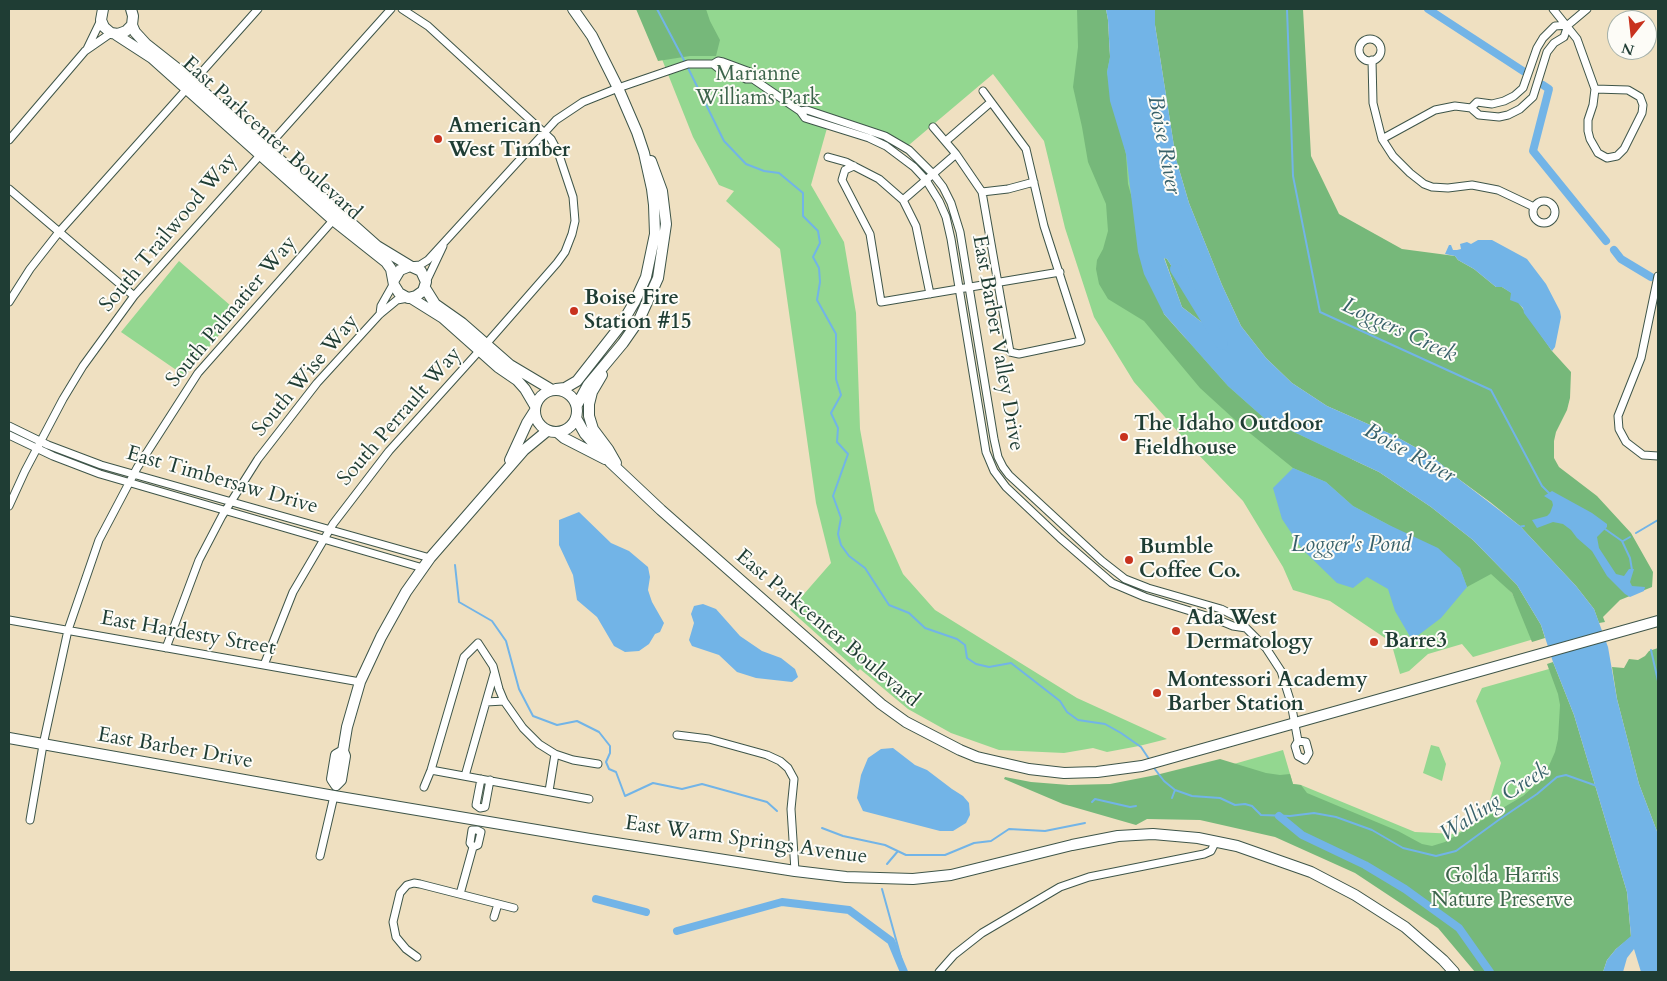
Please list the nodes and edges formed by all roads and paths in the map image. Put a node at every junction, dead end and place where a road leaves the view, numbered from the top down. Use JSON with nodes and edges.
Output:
{"nodes":[{"id":1,"x":258,"y":9,"type":"edge"},
{"id":2,"x":390,"y":9,"type":"edge"},
{"id":3,"x":402,"y":9,"type":"edge"},
{"id":4,"x":573,"y":9,"type":"edge"},
{"id":5,"x":1553,"y":9,"type":"edge"},
{"id":6,"x":1587,"y":9,"type":"edge"},
{"id":7,"x":101,"y":13,"type":"edge"},
{"id":8,"x":133,"y":15,"type":"edge"},
{"id":9,"x":1568,"y":25,"type":"junction"},
{"id":10,"x":113,"y":33,"type":"junction"},
{"id":11,"x":87,"y":49,"type":"junction"},
{"id":12,"x":1372,"y":60,"type":"dead end"},
{"id":13,"x":190,"y":86,"type":"junction"},
{"id":14,"x":618,"y":88,"type":"junction"},
{"id":15,"x":1595,"y":88,"type":"junction"},
{"id":16,"x":983,"y":91,"type":"dead end"},
{"id":17,"x":991,"y":102,"type":"junction"},
{"id":18,"x":1471,"y":108,"type":"junction"},
{"id":19,"x":800,"y":111,"type":"junction"},
{"id":20,"x":934,"y":127,"type":"dead end"},
{"id":21,"x":544,"y":132,"type":"junction"},
{"id":22,"x":637,"y":132,"type":"junction"},
{"id":23,"x":1382,"y":139,"type":"junction"},
{"id":24,"x":9,"y":140,"type":"edge"},
{"id":25,"x":946,"y":141,"type":"junction"},
{"id":26,"x":263,"y":151,"type":"junction"},
{"id":27,"x":956,"y":154,"type":"junction"},
{"id":28,"x":828,"y":157,"type":"dead end"},
{"id":29,"x":854,"y":166,"type":"junction"},
{"id":30,"x":933,"y":174,"type":"junction"},
{"id":31,"x":926,"y":180,"type":"junction"},
{"id":32,"x":1034,"y":182,"type":"junction"},
{"id":33,"x":9,"y":189,"type":"edge"},
{"id":34,"x":982,"y":192,"type":"junction"},
{"id":35,"x":903,"y":200,"type":"junction"},
{"id":36,"x":1534,"y":207,"type":"dead end"},
{"id":37,"x":336,"y":216,"type":"junction"},
{"id":38,"x":60,"y":232,"type":"junction"},
{"id":39,"x":444,"y":243,"type":"junction"},
{"id":40,"x":410,"y":266,"type":"junction"},
{"id":41,"x":1060,"y":272,"type":"junction"},
{"id":42,"x":1658,"y":276,"type":"edge"},
{"id":43,"x":394,"y":282,"type":"junction"},
{"id":44,"x":998,"y":283,"type":"junction"},
{"id":45,"x":425,"y":285,"type":"junction"},
{"id":46,"x":969,"y":288,"type":"junction"},
{"id":47,"x":960,"y":289,"type":"junction"},
{"id":48,"x":930,"y":294,"type":"junction"},
{"id":49,"x":134,"y":296,"type":"junction"},
{"id":50,"x":409,"y":298,"type":"junction"},
{"id":51,"x":9,"y":302,"type":"edge"},
{"id":52,"x":380,"y":314,"type":"junction"},
{"id":53,"x":483,"y":347,"type":"junction"},
{"id":54,"x":612,"y":355,"type":"junction"},
{"id":55,"x":554,"y":389,"type":"junction"},
{"id":56,"x":576,"y":405,"type":"junction"},
{"id":57,"x":534,"y":409,"type":"junction"},
{"id":58,"x":576,"y":418,"type":"junction"},
{"id":59,"x":9,"y":426,"type":"edge"},
{"id":60,"x":552,"y":432,"type":"junction"},
{"id":61,"x":9,"y":435,"type":"edge"},
{"id":62,"x":39,"y":445,"type":"junction"},
{"id":63,"x":1658,"y":456,"type":"edge"},
{"id":64,"x":610,"y":462,"type":"junction"},
{"id":65,"x":505,"y":472,"type":"junction"},
{"id":66,"x":621,"y":472,"type":"junction"},
{"id":67,"x":133,"y":475,"type":"junction"},
{"id":68,"x":129,"y":482,"type":"junction"},
{"id":69,"x":231,"y":502,"type":"junction"},
{"id":70,"x":9,"y":506,"type":"edge"},
{"id":71,"x":226,"y":510,"type":"junction"},
{"id":72,"x":330,"y":530,"type":"junction"},
{"id":73,"x":324,"y":538,"type":"junction"},
{"id":74,"x":430,"y":558,"type":"junction"},
{"id":75,"x":423,"y":568,"type":"junction"},
{"id":76,"x":9,"y":620,"type":"edge"},
{"id":77,"x":1658,"y":621,"type":"edge"},
{"id":78,"x":1246,"y":628,"type":"junction"},
{"id":79,"x":68,"y":630,"type":"junction"},
{"id":80,"x":166,"y":648,"type":"junction"},
{"id":81,"x":264,"y":665,"type":"junction"},
{"id":82,"x":495,"y":672,"type":"junction"},
{"id":83,"x":360,"y":682,"type":"junction"},
{"id":84,"x":504,"y":701,"type":"junction"},
{"id":85,"x":486,"y":702,"type":"junction"},
{"id":86,"x":1295,"y":722,"type":"junction"},
{"id":87,"x":677,"y":735,"type":"dead end"},
{"id":88,"x":9,"y":738,"type":"edge"},
{"id":89,"x":1298,"y":741,"type":"dead end"},
{"id":90,"x":43,"y":744,"type":"junction"},
{"id":91,"x":555,"y":754,"type":"junction"},
{"id":92,"x":598,"y":764,"type":"dead end"},
{"id":93,"x":431,"y":770,"type":"junction"},
{"id":94,"x":465,"y":776,"type":"junction"},
{"id":95,"x":481,"y":779,"type":"junction"},
{"id":96,"x":490,"y":780,"type":"junction"},
{"id":97,"x":424,"y":787,"type":"dead end"},
{"id":98,"x":335,"y":790,"type":"junction"},
{"id":99,"x":549,"y":791,"type":"junction"},
{"id":100,"x":589,"y":799,"type":"dead end"},
{"id":101,"x":480,"y":808,"type":"junction"},
{"id":102,"x":30,"y":820,"type":"dead end"},
{"id":103,"x":478,"y":824,"type":"junction"},
{"id":104,"x":1216,"y":841,"type":"junction"},
{"id":105,"x":320,"y":856,"type":"dead end"},
{"id":106,"x":795,"y":871,"type":"junction"},
{"id":107,"x":460,"y":894,"type":"junction"},
{"id":108,"x":498,"y":904,"type":"junction"},
{"id":109,"x":514,"y":908,"type":"dead end"},
{"id":110,"x":494,"y":917,"type":"dead end"},
{"id":111,"x":417,"y":957,"type":"dead end"},
{"id":112,"x":939,"y":972,"type":"edge"},
{"id":113,"x":1454,"y":972,"type":"edge"}],
"edges":[{"from":1,"to":13,"type":"street"},
{"from":2,"to":26,"type":"street","name":"South Trailwood Way"},
{"from":3,"to":21,"type":"street","name":"South Perrault Way"},
{"from":4,"to":14,"type":"street"},
{"from":5,"to":9,"type":"street"},
{"from":6,"to":9,"type":"street"},
{"from":7,"to":10,"type":"street","name":"East Parkcenter Boulevard"},
{"from":7,"to":11,"type":"street"},
{"from":8,"to":10,"type":"street"},
{"from":8,"to":13,"type":"street","name":"East Parkcenter Boulevard"},
{"from":9,"to":15,"type":"street"},
{"from":9,"to":18,"type":"street"},
{"from":9,"to":18,"type":"street"},
{"from":10,"to":11,"type":"street"},
{"from":10,"to":13,"type":"street","name":"East Parkcenter Boulevard"},
{"from":11,"to":24,"type":"street"},
{"from":12,"to":23,"type":"street"},
{"from":13,"to":26,"type":"street","name":"East Parkcenter Boulevard"},
{"from":13,"to":38,"type":"street"},
{"from":14,"to":19,"type":"street","name":"East Barber Valley Drive"},
{"from":14,"to":21,"type":"street"},
{"from":14,"to":22,"type":"street"},
{"from":15,"to":15,"type":"street"},
{"from":16,"to":17,"type":"street"},
{"from":17,"to":25,"type":"street"},
{"from":17,"to":32,"type":"street"},
{"from":18,"to":23,"type":"street"},
{"from":19,"to":30,"type":"street","name":"East Barber Valley Drive"},
{"from":19,"to":31,"type":"street","name":"East Barber Valley Drive"},
{"from":20,"to":25,"type":"street"},
{"from":21,"to":39,"type":"street"},
{"from":21,"to":53,"type":"street","name":"South Perrault Way"},
{"from":22,"to":54,"type":"street"},
{"from":22,"to":55,"type":"street"},
{"from":23,"to":36,"type":"street"},
{"from":25,"to":27,"type":"street"},
{"from":26,"to":37,"type":"street","name":"East Parkcenter Boulevard"},
{"from":26,"to":49,"type":"street","name":"South Trailwood Way"},
{"from":27,"to":30,"type":"street"},
{"from":27,"to":34,"type":"street"},
{"from":28,"to":29,"type":"street"},
{"from":29,"to":35,"type":"street"},
{"from":29,"to":48,"type":"street"},
{"from":30,"to":31,"type":"street"},
{"from":30,"to":46,"type":"street","name":"East Barber Valley Drive"},
{"from":31,"to":35,"type":"street"},
{"from":31,"to":47,"type":"street","name":"East Barber Valley Drive"},
{"from":32,"to":34,"type":"street"},
{"from":32,"to":41,"type":"street"},
{"from":33,"to":38,"type":"street"},
{"from":34,"to":44,"type":"street"},
{"from":35,"to":48,"type":"street"},
{"from":37,"to":40,"type":"street","name":"East Parkcenter Boulevard"},
{"from":37,"to":43,"type":"street","name":"East Parkcenter Boulevard"},
{"from":37,"to":67,"type":"street","name":"South Palmatier Way"},
{"from":38,"to":49,"type":"street"},
{"from":38,"to":51,"type":"street"},
{"from":39,"to":40,"type":"street"},
{"from":39,"to":45,"type":"street"},
{"from":40,"to":43,"type":"street"},
{"from":40,"to":45,"type":"street"},
{"from":41,"to":44,"type":"street"},
{"from":41,"to":44,"type":"street"},
{"from":42,"to":63,"type":"street"},
{"from":43,"to":50,"type":"street"},
{"from":43,"to":52,"type":"street","name":"South Wise Way"},
{"from":44,"to":46,"type":"street"},
{"from":45,"to":50,"type":"street"},
{"from":45,"to":53,"type":"street"},
{"from":46,"to":47,"type":"street"},
{"from":46,"to":78,"type":"street","name":"East Barber Valley Drive"},
{"from":47,"to":48,"type":"street"},
{"from":47,"to":78,"type":"street","name":"East Barber Valley Drive"},
{"from":49,"to":62,"type":"street","name":"South Trailwood Way"},
{"from":50,"to":52,"type":"street","name":"South Wise Way"},
{"from":50,"to":53,"type":"street"},
{"from":52,"to":69,"type":"street","name":"South Wise Way"},
{"from":53,"to":55,"type":"street"},
{"from":53,"to":57,"type":"street"},
{"from":53,"to":72,"type":"street","name":"South Perrault Way"},
{"from":54,"to":56,"type":"street"},
{"from":54,"to":66,"type":"street"},
{"from":55,"to":56,"type":"street"},
{"from":55,"to":57,"type":"street"},
{"from":56,"to":58,"type":"street"},
{"from":57,"to":60,"type":"street"},
{"from":57,"to":65,"type":"street"},
{"from":58,"to":60,"type":"street"},
{"from":58,"to":64,"type":"street","name":"East Parkcenter Boulevard"},
{"from":59,"to":62,"type":"street","name":"East Timbersaw Drive"},
{"from":60,"to":64,"type":"street","name":"East Parkcenter Boulevard"},
{"from":60,"to":65,"type":"street"},
{"from":61,"to":62,"type":"street","name":"East Timbersaw Drive"},
{"from":62,"to":67,"type":"street","name":"East Timbersaw Drive"},
{"from":62,"to":68,"type":"street","name":"East Timbersaw Drive"},
{"from":62,"to":70,"type":"street","name":"South Trailwood Way"},
{"from":64,"to":66,"type":"street","name":"East Parkcenter Boulevard"},
{"from":65,"to":74,"type":"street"},
{"from":66,"to":86,"type":"street","name":"East Parkcenter Boulevard"},
{"from":67,"to":68,"type":"street","name":"South Palmatier Way"},
{"from":67,"to":69,"type":"street","name":"East Timbersaw Drive"},
{"from":68,"to":71,"type":"street","name":"East Timbersaw Drive"},
{"from":68,"to":79,"type":"street","name":"South Palmatier Way"},
{"from":69,"to":71,"type":"street","name":"South Wise Way"},
{"from":69,"to":72,"type":"street","name":"East Timbersaw Drive"},
{"from":71,"to":73,"type":"street","name":"East Timbersaw Drive"},
{"from":71,"to":80,"type":"street","name":"South Wise Way"},
{"from":72,"to":73,"type":"street","name":"South Perrault Way"},
{"from":72,"to":74,"type":"street","name":"East Timbersaw Drive"},
{"from":73,"to":75,"type":"street","name":"East Timbersaw Drive"},
{"from":73,"to":81,"type":"street","name":"South Perrault Way"},
{"from":74,"to":75,"type":"street"},
{"from":75,"to":83,"type":"street"},
{"from":76,"to":79,"type":"street","name":"East Hardesty Street"},
{"from":77,"to":86,"type":"street","name":"East Parkcenter Boulevard"},
{"from":78,"to":86,"type":"street","name":"East Barber Valley Drive"},
{"from":79,"to":80,"type":"street","name":"East Hardesty Street"},
{"from":79,"to":90,"type":"street","name":"South Palmatier Way"},
{"from":80,"to":81,"type":"street","name":"East Hardesty Street"},
{"from":81,"to":83,"type":"street","name":"East Hardesty Street"},
{"from":82,"to":84,"type":"street"},
{"from":82,"to":85,"type":"street"},
{"from":82,"to":93,"type":"street"},
{"from":83,"to":98,"type":"street"},
{"from":84,"to":85,"type":"street"},
{"from":84,"to":91,"type":"street"},
{"from":85,"to":94,"type":"street"},
{"from":86,"to":89,"type":"street","name":"East Barber Valley Drive"},
{"from":87,"to":106,"type":"street"},
{"from":88,"to":90,"type":"street","name":"East Barber Drive"},
{"from":90,"to":98,"type":"street","name":"East Barber Drive"},
{"from":90,"to":102,"type":"street","name":"South Palmatier Way"},
{"from":91,"to":92,"type":"street"},
{"from":91,"to":99,"type":"street"},
{"from":93,"to":94,"type":"street"},
{"from":93,"to":97,"type":"street"},
{"from":94,"to":95,"type":"street"},
{"from":95,"to":96,"type":"street"},
{"from":95,"to":101,"type":"street"},
{"from":96,"to":99,"type":"street"},
{"from":96,"to":101,"type":"street"},
{"from":98,"to":103,"type":"street","name":"East Warm Springs Avenue"},
{"from":98,"to":105,"type":"street"},
{"from":99,"to":100,"type":"street"},
{"from":101,"to":103,"type":"street"},
{"from":103,"to":106,"type":"street","name":"East Warm Springs Avenue"},
{"from":103,"to":107,"type":"street"},
{"from":104,"to":106,"type":"street","name":"East Warm Springs Avenue"},
{"from":104,"to":112,"type":"street"},
{"from":104,"to":113,"type":"street","name":"East Warm Springs Avenue"},
{"from":107,"to":108,"type":"street"},
{"from":107,"to":111,"type":"street"},
{"from":108,"to":109,"type":"street"},
{"from":108,"to":110,"type":"street"}]}
